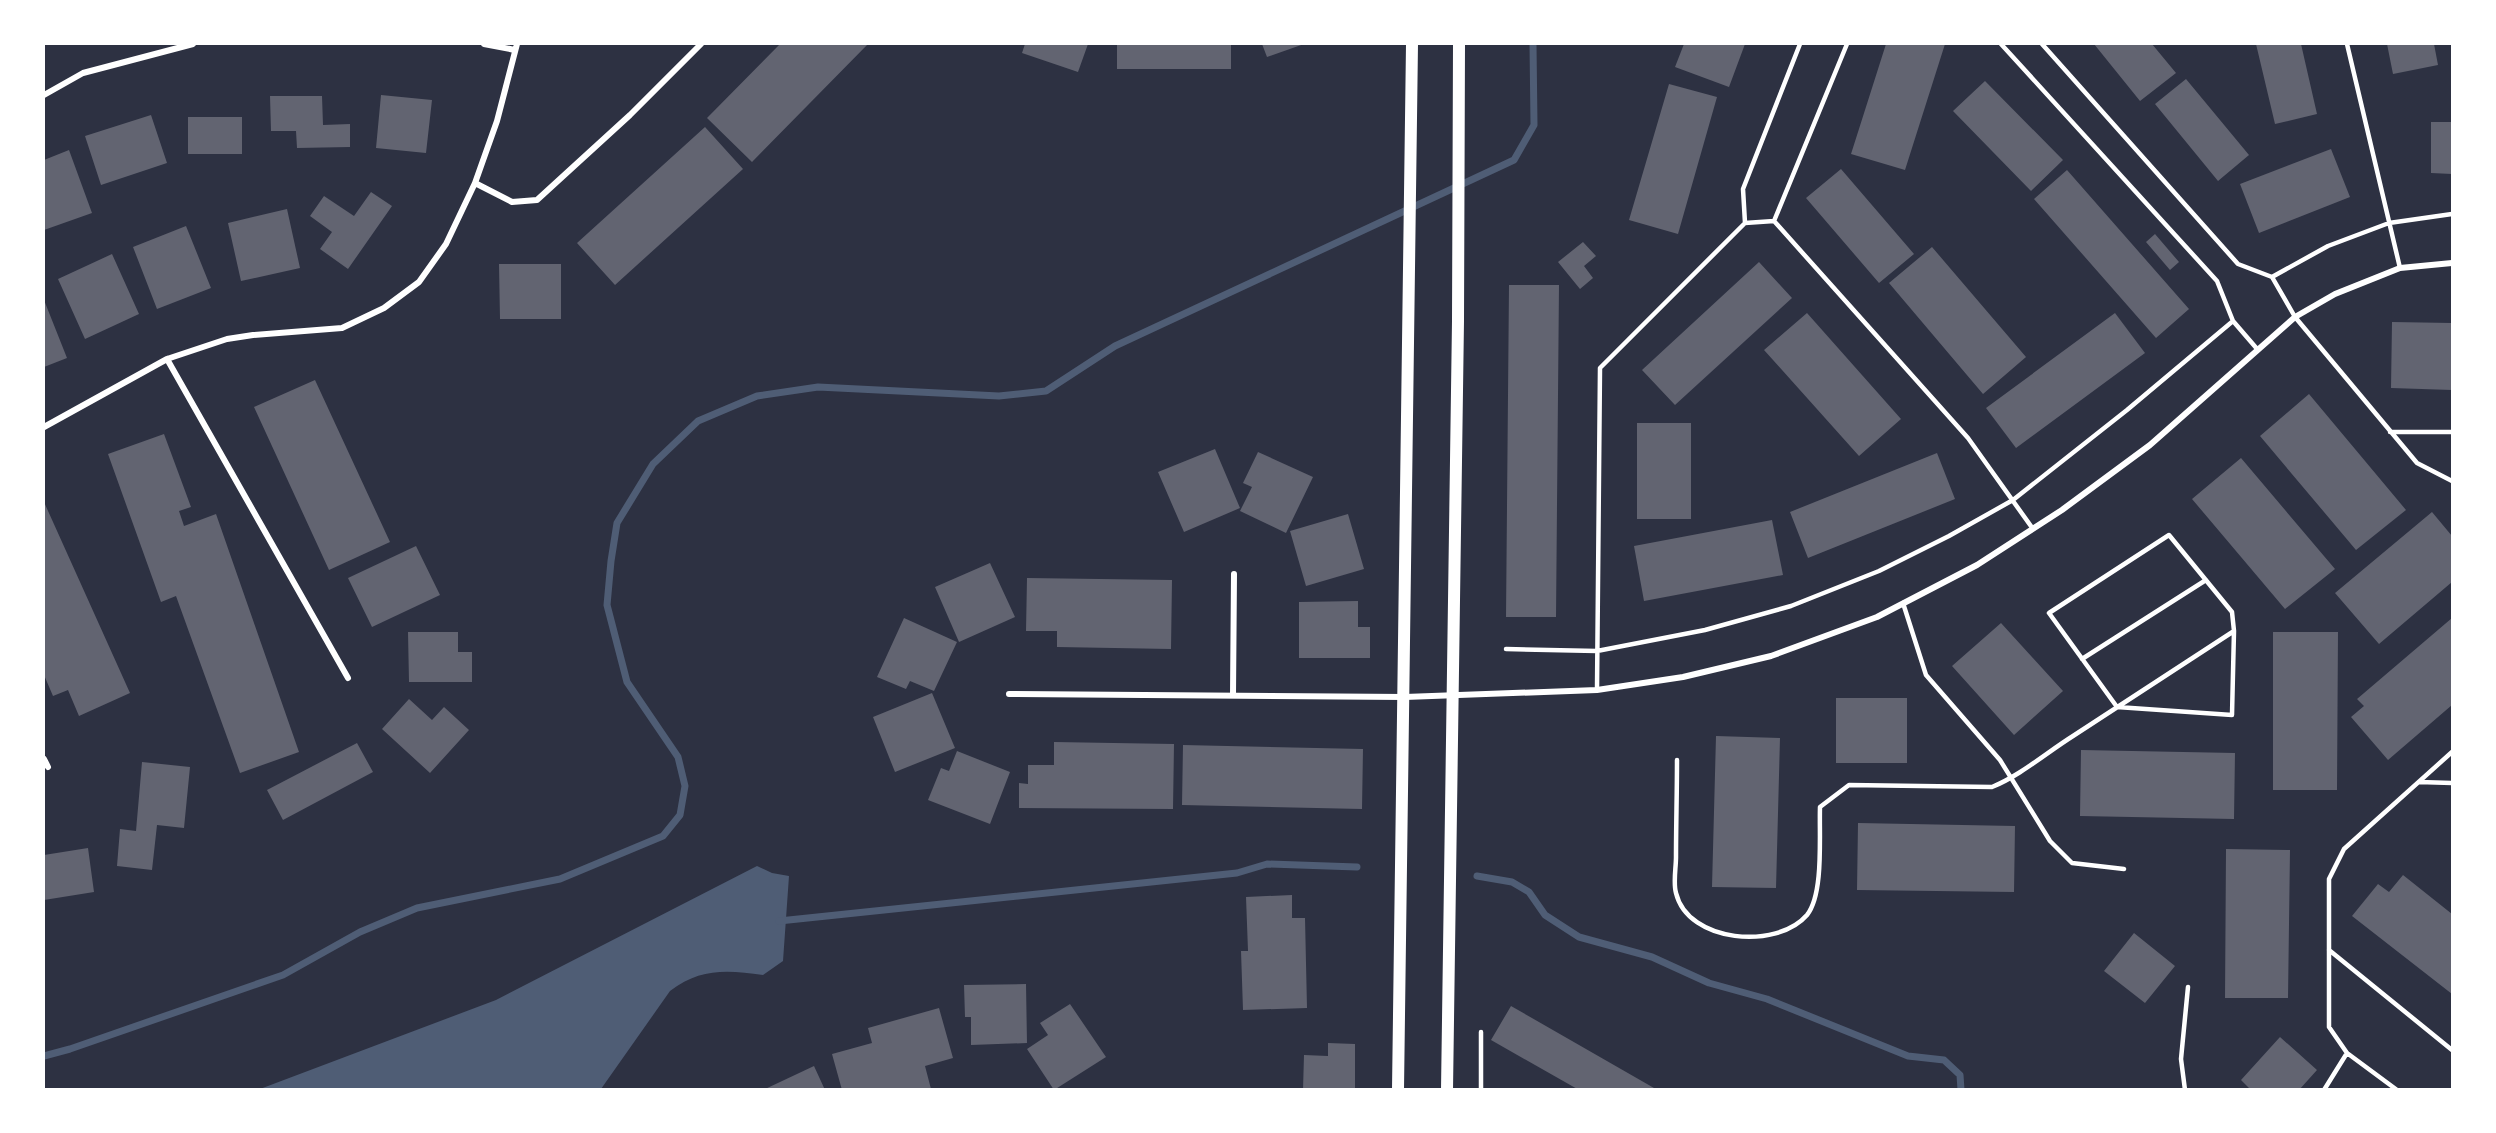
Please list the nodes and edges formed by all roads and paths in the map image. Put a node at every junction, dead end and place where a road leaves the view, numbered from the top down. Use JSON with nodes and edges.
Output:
{"nodes":[{"id":1,"x":192,"y":44,"type":"edge"},
{"id":2,"x":484,"y":44,"type":"edge"},
{"id":3,"x":701,"y":44,"type":"edge"},
{"id":4,"x":1459,"y":44,"type":"edge"},
{"id":5,"x":1800,"y":44,"type":"edge"},
{"id":6,"x":1846,"y":44,"type":"edge"},
{"id":7,"x":2001,"y":44,"type":"edge"},
{"id":8,"x":2042,"y":44,"type":"edge"},
{"id":9,"x":2347,"y":44,"type":"edge"},
{"id":10,"x":516,"y":47,"type":"edge"},
{"id":11,"x":1412,"y":48,"type":"edge"},
{"id":12,"x":44,"y":95,"type":"edge"},
{"id":13,"x":475,"y":183,"type":"junction"},
{"id":14,"x":2452,"y":214,"type":"edge"},
{"id":15,"x":1774,"y":221,"type":"junction"},
{"id":16,"x":1745,"y":223,"type":"junction"},
{"id":17,"x":2389,"y":223,"type":"junction"},
{"id":18,"x":2452,"y":263,"type":"edge"},
{"id":19,"x":2400,"y":268,"type":"junction"},
{"id":20,"x":2272,"y":277,"type":"junction"},
{"id":21,"x":2295,"y":317,"type":"junction"},
{"id":22,"x":2233,"y":321,"type":"junction"},
{"id":23,"x":2258,"y":350,"type":"junction"},
{"id":24,"x":167,"y":359,"type":"junction"},
{"id":25,"x":44,"y":427,"type":"edge"},
{"id":26,"x":2390,"y":432,"type":"junction"},
{"id":27,"x":2452,"y":432,"type":"edge"},
{"id":28,"x":2452,"y":481,"type":"edge"},
{"id":29,"x":2013,"y":500,"type":"junction"},
{"id":30,"x":2033,"y":529,"type":"junction"},
{"id":31,"x":1234,"y":574,"type":"dead end"},
{"id":32,"x":2206,"y":580,"type":"junction"},
{"id":33,"x":1903,"y":603,"type":"junction"},
{"id":34,"x":2234,"y":631,"type":"junction"},
{"id":35,"x":1506,"y":649,"type":"dead end"},
{"id":36,"x":1597,"y":651,"type":"junction"},
{"id":37,"x":2082,"y":659,"type":"junction"},
{"id":38,"x":348,"y":678,"type":"dead end"},
{"id":39,"x":1597,"y":690,"type":"junction"},
{"id":40,"x":1009,"y":694,"type":"dead end"},
{"id":41,"x":1233,"y":695,"type":"junction"},
{"id":42,"x":1451,"y":696,"type":"junction"},
{"id":43,"x":1405,"y":697,"type":"junction"},
{"id":44,"x":2117,"y":707,"type":"junction"},
{"id":45,"x":2452,"y":752,"type":"edge"},
{"id":46,"x":44,"y":759,"type":"edge"},
{"id":47,"x":1677,"y":760,"type":"dead end"},
{"id":48,"x":48,"y":767,"type":"dead end"},
{"id":49,"x":2011,"y":779,"type":"junction"},
{"id":50,"x":2419,"y":782,"type":"junction"},
{"id":51,"x":2452,"y":783,"type":"edge"},
{"id":52,"x":2124,"y":869,"type":"dead end"},
{"id":53,"x":2329,"y":950,"type":"junction"},
{"id":54,"x":2188,"y":987,"type":"dead end"},
{"id":55,"x":1481,"y":1032,"type":"dead end"},
{"id":56,"x":2452,"y":1050,"type":"edge"},
{"id":57,"x":2347,"y":1053,"type":"junction"},
{"id":58,"x":1481,"y":1088,"type":"edge"},
{"id":59,"x":1398,"y":1089,"type":"edge"},
{"id":60,"x":1447,"y":1089,"type":"edge"},
{"id":61,"x":1488,"y":1089,"type":"edge"},
{"id":62,"x":2185,"y":1089,"type":"edge"},
{"id":63,"x":2324,"y":1089,"type":"edge"},
{"id":64,"x":2397,"y":1089,"type":"edge"}],
"edges":[{"from":1,"to":12,"type":"street"},
{"from":2,"to":10,"type":"street"},
{"from":3,"to":13,"type":"street"},
{"from":4,"to":42,"type":"main road"},
{"from":5,"to":16,"type":"lane"},
{"from":6,"to":15,"type":"lane"},
{"from":7,"to":22,"type":"lane"},
{"from":8,"to":20,"type":"lane"},
{"from":9,"to":17,"type":"lane"},
{"from":10,"to":13,"type":"street"},
{"from":11,"to":43,"type":"main road"},
{"from":13,"to":24,"type":"street"},
{"from":14,"to":17,"type":"lane"},
{"from":15,"to":16,"type":"lane"},
{"from":15,"to":29,"type":"lane"},
{"from":16,"to":36,"type":"lane"},
{"from":17,"to":19,"type":"lane"},
{"from":17,"to":20,"type":"lane"},
{"from":18,"to":19,"type":"street"},
{"from":19,"to":21,"type":"street"},
{"from":20,"to":21,"type":"lane"},
{"from":21,"to":23,"type":"street"},
{"from":21,"to":26,"type":"lane"},
{"from":22,"to":23,"type":"lane"},
{"from":22,"to":29,"type":"lane"},
{"from":23,"to":30,"type":"street"},
{"from":24,"to":25,"type":"street"},
{"from":24,"to":38,"type":"street"},
{"from":26,"to":27,"type":"lane"},
{"from":26,"to":28,"type":"lane"},
{"from":29,"to":30,"type":"lane"},
{"from":29,"to":36,"type":"lane"},
{"from":30,"to":33,"type":"street"},
{"from":31,"to":41,"type":"street"},
{"from":32,"to":34,"type":"lane"},
{"from":32,"to":37,"type":"lane"},
{"from":32,"to":37,"type":"lane"},
{"from":33,"to":39,"type":"street"},
{"from":33,"to":49,"type":"lane"},
{"from":34,"to":44,"type":"lane"},
{"from":34,"to":44,"type":"lane"},
{"from":35,"to":36,"type":"lane"},
{"from":36,"to":39,"type":"lane"},
{"from":37,"to":44,"type":"lane"},
{"from":39,"to":42,"type":"street"},
{"from":40,"to":41,"type":"street"},
{"from":41,"to":43,"type":"street"},
{"from":42,"to":43,"type":"street"},
{"from":42,"to":60,"type":"main road"},
{"from":43,"to":59,"type":"main road"},
{"from":44,"to":49,"type":"lane"},
{"from":45,"to":50,"type":"lane"},
{"from":46,"to":48,"type":"street"},
{"from":47,"to":49,"type":"lane"},
{"from":49,"to":52,"type":"lane"},
{"from":50,"to":51,"type":"lane"},
{"from":50,"to":53,"type":"lane"},
{"from":53,"to":56,"type":"lane"},
{"from":53,"to":57,"type":"lane"},
{"from":54,"to":62,"type":"lane"},
{"from":55,"to":58,"type":"lane"},
{"from":57,"to":63,"type":"lane"},
{"from":57,"to":64,"type":"lane"},
{"from":58,"to":61,"type":"lane"}]}
